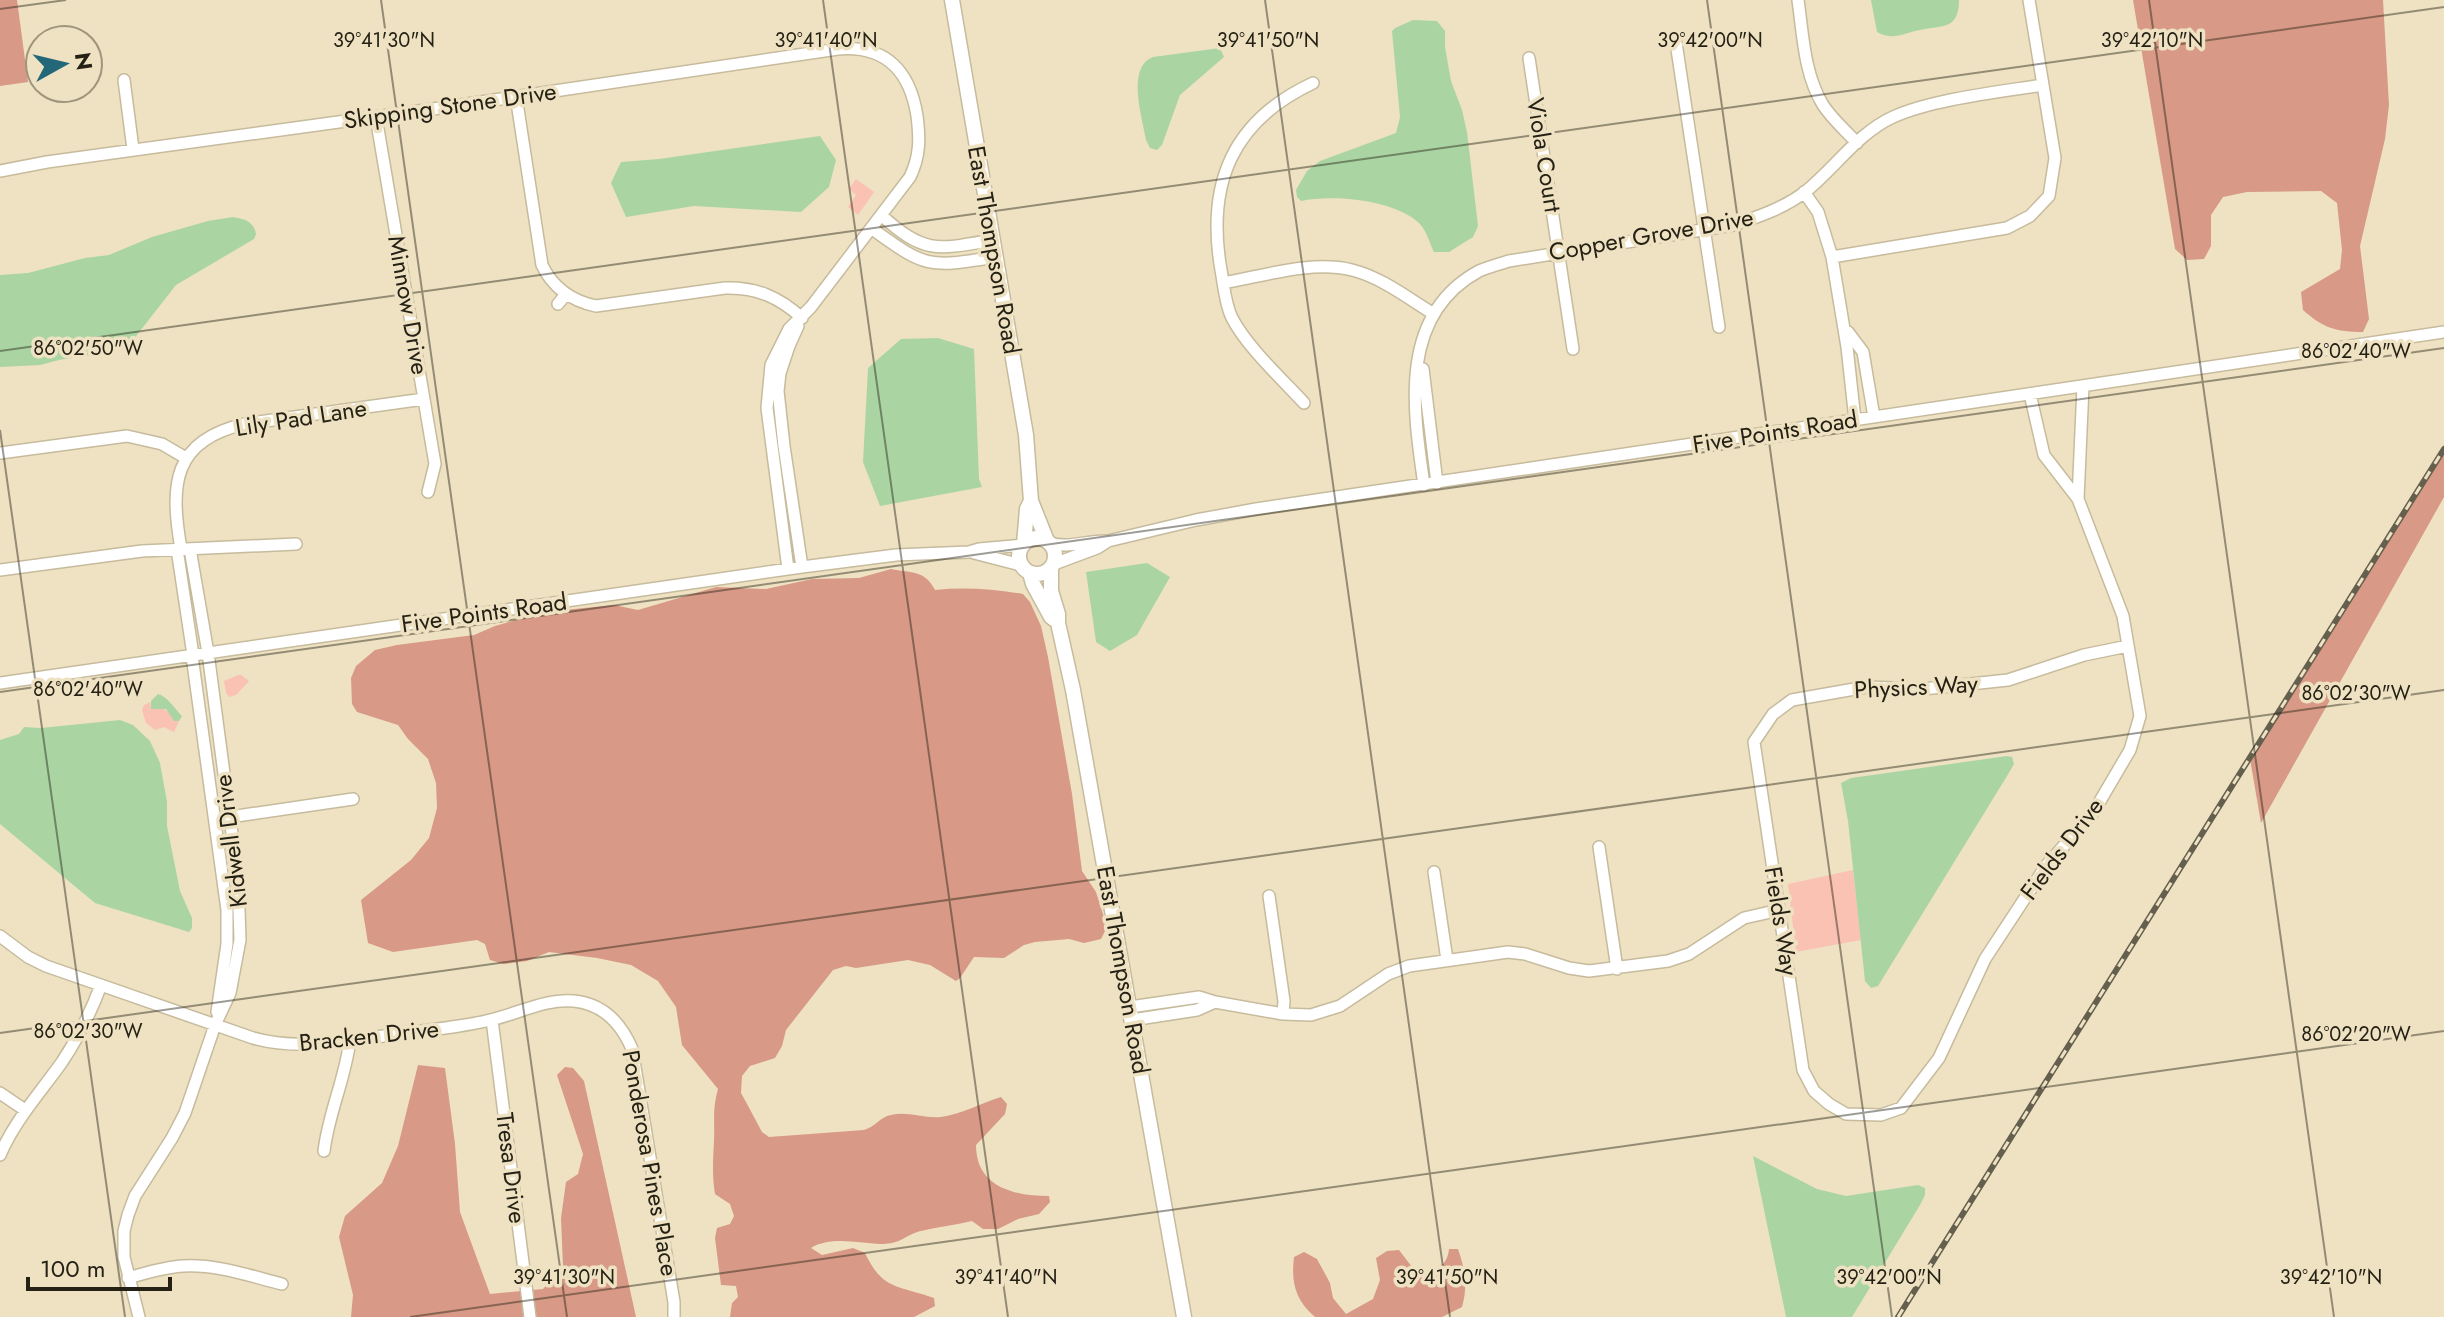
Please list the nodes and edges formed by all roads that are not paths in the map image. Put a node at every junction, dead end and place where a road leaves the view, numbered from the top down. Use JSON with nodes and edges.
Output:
{"nodes":[{"id":1,"x":952,"y":0,"type":"edge"},
{"id":2,"x":1798,"y":0,"type":"edge"},
{"id":3,"x":2029,"y":0,"type":"edge"},
{"id":4,"x":1675,"y":36,"type":"dead end"},
{"id":5,"x":1529,"y":58,"type":"dead end"},
{"id":6,"x":124,"y":80,"type":"dead end"},
{"id":7,"x":1313,"y":83,"type":"dead end"},
{"id":8,"x":2043,"y":85,"type":"junction"},
{"id":9,"x":516,"y":96,"type":"junction"},
{"id":10,"x":376,"y":117,"type":"junction"},
{"id":11,"x":1857,"y":143,"type":"junction"},
{"id":12,"x":133,"y":149,"type":"junction"},
{"id":13,"x":0,"y":171,"type":"edge"},
{"id":14,"x":1804,"y":192,"type":"junction"},
{"id":15,"x":881,"y":215,"type":"junction"},
{"id":16,"x":871,"y":228,"type":"junction"},
{"id":17,"x":1705,"y":230,"type":"junction"},
{"id":18,"x":992,"y":240,"type":"junction"},
{"id":19,"x":916,"y":242,"type":"junction"},
{"id":20,"x":1559,"y":253,"type":"junction"},
{"id":21,"x":909,"y":255,"type":"junction"},
{"id":22,"x":995,"y":257,"type":"junction"},
{"id":23,"x":1832,"y":257,"type":"junction"},
{"id":24,"x":1223,"y":283,"type":"junction"},
{"id":25,"x":1434,"y":314,"type":"junction"},
{"id":26,"x":802,"y":318,"type":"junction"},
{"id":27,"x":1719,"y":327,"type":"dead end"},
{"id":28,"x":1845,"y":329,"type":"junction"},
{"id":29,"x":2444,"y":332,"type":"edge"},
{"id":30,"x":1573,"y":349,"type":"dead end"},
{"id":31,"x":2083,"y":386,"type":"junction"},
{"id":32,"x":2030,"y":394,"type":"junction"},
{"id":33,"x":424,"y":399,"type":"junction"},
{"id":34,"x":1304,"y":403,"type":"dead end"},
{"id":35,"x":1874,"y":417,"type":"junction"},
{"id":36,"x":1855,"y":420,"type":"junction"},
{"id":37,"x":0,"y":453,"type":"edge"},
{"id":38,"x":186,"y":458,"type":"junction"},
{"id":39,"x":1437,"y":483,"type":"junction"},
{"id":40,"x":1424,"y":485,"type":"junction"},
{"id":41,"x":428,"y":492,"type":"dead end"},
{"id":42,"x":784,"y":492,"type":"junction"},
{"id":43,"x":2078,"y":499,"type":"junction"},
{"id":44,"x":1031,"y":501,"type":"junction"},
{"id":45,"x":1108,"y":541,"type":"junction"},
{"id":46,"x":1048,"y":542,"type":"junction"},
{"id":47,"x":296,"y":544,"type":"dead end"},
{"id":48,"x":1024,"y":545,"type":"junction"},
{"id":49,"x":183,"y":549,"type":"junction"},
{"id":50,"x":969,"y":552,"type":"junction"},
{"id":51,"x":1052,"y":566,"type":"junction"},
{"id":52,"x":802,"y":567,"type":"junction"},
{"id":53,"x":788,"y":569,"type":"junction"},
{"id":54,"x":1026,"y":569,"type":"junction"},
{"id":55,"x":0,"y":570,"type":"edge"},
{"id":56,"x":1058,"y":623,"type":"junction"},
{"id":57,"x":2128,"y":646,"type":"junction"},
{"id":58,"x":208,"y":653,"type":"junction"},
{"id":59,"x":192,"y":656,"type":"junction"},
{"id":60,"x":0,"y":683,"type":"edge"},
{"id":61,"x":1762,"y":732,"type":"joint"},
{"id":62,"x":353,"y":799,"type":"dead end"},
{"id":63,"x":230,"y":817,"type":"junction"},
{"id":64,"x":214,"y":819,"type":"junction"},
{"id":65,"x":1599,"y":847,"type":"dead end"},
{"id":66,"x":1434,"y":872,"type":"dead end"},
{"id":67,"x":1269,"y":896,"type":"dead end"},
{"id":68,"x":1779,"y":910,"type":"junction"},
{"id":69,"x":0,"y":936,"type":"edge"},
{"id":70,"x":1447,"y":960,"type":"junction"},
{"id":71,"x":1617,"y":969,"type":"junction"},
{"id":72,"x":101,"y":985,"type":"junction"},
{"id":73,"x":1131,"y":1013,"type":"junction"},
{"id":74,"x":1283,"y":1014,"type":"junction"},
{"id":75,"x":610,"y":1016,"type":"joint"},
{"id":76,"x":492,"y":1020,"type":"junction"},
{"id":77,"x":215,"y":1025,"type":"junction"},
{"id":78,"x":350,"y":1040,"type":"junction"},
{"id":79,"x":0,"y":1093,"type":"edge"},
{"id":80,"x":1829,"y":1104,"type":"joint"},
{"id":81,"x":25,"y":1110,"type":"junction"},
{"id":82,"x":324,"y":1151,"type":"dead end"},
{"id":83,"x":0,"y":1155,"type":"edge"},
{"id":84,"x":128,"y":1278,"type":"junction"},
{"id":85,"x":282,"y":1284,"type":"dead end"},
{"id":86,"x":139,"y":1317,"type":"edge"},
{"id":87,"x":530,"y":1317,"type":"edge"},
{"id":88,"x":674,"y":1317,"type":"edge"},
{"id":89,"x":1184,"y":1317,"type":"edge"}],
"edges":[{"from":1,"to":18,"type":"main road","name":"East Thompson Road"},
{"from":2,"to":11,"type":"street"},
{"from":3,"to":8,"type":"street"},
{"from":4,"to":17,"type":"street"},
{"from":5,"to":20,"type":"street","name":"Viola Court"},
{"from":6,"to":12,"type":"street"},
{"from":7,"to":24,"type":"street"},
{"from":8,"to":11,"type":"street","name":"Copper Grove Drive"},
{"from":8,"to":23,"type":"street"},
{"from":9,"to":10,"type":"street","name":"Skipping Stone Drive"},
{"from":9,"to":15,"type":"street","name":"Skipping Stone Drive"},
{"from":9,"to":26,"type":"street"},
{"from":10,"to":12,"type":"street","name":"Skipping Stone Drive"},
{"from":10,"to":33,"type":"street","name":"Minnow Drive"},
{"from":11,"to":14,"type":"street","name":"Copper Grove Drive"},
{"from":12,"to":13,"type":"street","name":"Skipping Stone Drive"},
{"from":14,"to":17,"type":"street","name":"Copper Grove Drive"},
{"from":14,"to":23,"type":"street"},
{"from":15,"to":16,"type":"street"},
{"from":15,"to":19,"type":"street"},
{"from":16,"to":21,"type":"street"},
{"from":16,"to":26,"type":"street"},
{"from":17,"to":20,"type":"street","name":"Copper Grove Drive"},
{"from":17,"to":27,"type":"street"},
{"from":18,"to":19,"type":"street"},
{"from":18,"to":22,"type":"main road","name":"East Thompson Road"},
{"from":19,"to":21,"type":"street"},
{"from":20,"to":25,"type":"street","name":"Copper Grove Drive"},
{"from":20,"to":30,"type":"street","name":"Viola Court"},
{"from":21,"to":22,"type":"street"},
{"from":22,"to":44,"type":"main road","name":"East Thompson Road"},
{"from":23,"to":28,"type":"street"},
{"from":24,"to":25,"type":"street"},
{"from":24,"to":34,"type":"street"},
{"from":25,"to":39,"type":"street","name":"Copper Grove Drive"},
{"from":25,"to":40,"type":"street","name":"Copper Grove Drive"},
{"from":26,"to":42,"type":"street"},
{"from":28,"to":35,"type":"street"},
{"from":28,"to":36,"type":"street"},
{"from":29,"to":31,"type":"street","name":"Five Points Road"},
{"from":31,"to":32,"type":"street","name":"Five Points Road"},
{"from":31,"to":43,"type":"street","name":"Fields Drive"},
{"from":32,"to":35,"type":"street","name":"Five Points Road"},
{"from":32,"to":43,"type":"street","name":"Fields Drive"},
{"from":33,"to":38,"type":"street","name":"Lily Pad Lane"},
{"from":33,"to":41,"type":"street","name":"Minnow Drive"},
{"from":35,"to":36,"type":"street","name":"Five Points Road"},
{"from":36,"to":39,"type":"street","name":"Five Points Road"},
{"from":37,"to":38,"type":"street"},
{"from":38,"to":49,"type":"street"},
{"from":39,"to":40,"type":"street","name":"Five Points Road"},
{"from":40,"to":45,"type":"street","name":"Five Points Road"},
{"from":42,"to":52,"type":"street"},
{"from":42,"to":53,"type":"street"},
{"from":43,"to":57,"type":"street","name":"Fields Drive"},
{"from":44,"to":46,"type":"main road","name":"East Thompson Road"},
{"from":44,"to":48,"type":"main road","name":"East Thompson Road"},
{"from":45,"to":46,"type":"street","name":"Five Points Road"},
{"from":45,"to":51,"type":"street","name":"Five Points Road"},
{"from":46,"to":48,"type":"main road"},
{"from":46,"to":51,"type":"main road"},
{"from":47,"to":49,"type":"street"},
{"from":48,"to":50,"type":"street","name":"Five Points Road"},
{"from":48,"to":54,"type":"main road"},
{"from":49,"to":55,"type":"street"},
{"from":49,"to":58,"type":"street"},
{"from":49,"to":59,"type":"street"},
{"from":50,"to":52,"type":"street","name":"Five Points Road"},
{"from":50,"to":54,"type":"street","name":"Five Points Road"},
{"from":51,"to":54,"type":"main road"},
{"from":51,"to":56,"type":"main road","name":"East Thompson Road"},
{"from":52,"to":53,"type":"street","name":"Five Points Road"},
{"from":53,"to":58,"type":"street","name":"Five Points Road"},
{"from":54,"to":56,"type":"main road","name":"East Thompson Road"},
{"from":56,"to":73,"type":"main road","name":"East Thompson Road"},
{"from":57,"to":61,"type":"street","name":"Physics Way"},
{"from":57,"to":80,"type":"street","name":"Fields Drive"},
{"from":58,"to":59,"type":"street","name":"Five Points Road"},
{"from":58,"to":63,"type":"street","name":"Kidwell Drive"},
{"from":59,"to":60,"type":"street","name":"Five Points Road"},
{"from":59,"to":64,"type":"street","name":"Kidwell Drive"},
{"from":61,"to":68,"type":"street","name":"Fields Way"},
{"from":62,"to":63,"type":"street"},
{"from":63,"to":64,"type":"street"},
{"from":63,"to":77,"type":"street","name":"Kidwell Drive"},
{"from":64,"to":77,"type":"street","name":"Kidwell Drive"},
{"from":65,"to":71,"type":"street"},
{"from":66,"to":70,"type":"street"},
{"from":67,"to":74,"type":"street"},
{"from":68,"to":71,"type":"street"},
{"from":68,"to":80,"type":"street","name":"Fields Way"},
{"from":69,"to":72,"type":"street","name":"Bracken Drive"},
{"from":70,"to":71,"type":"street"},
{"from":70,"to":74,"type":"street"},
{"from":72,"to":77,"type":"street","name":"Bracken Drive"},
{"from":72,"to":81,"type":"street"},
{"from":73,"to":74,"type":"street"},
{"from":73,"to":89,"type":"main road","name":"East Thompson Road"},
{"from":75,"to":76,"type":"street","name":"Bracken Drive"},
{"from":75,"to":88,"type":"street","name":"Ponderosa Pines Place"},
{"from":76,"to":78,"type":"street","name":"Bracken Drive"},
{"from":76,"to":87,"type":"street","name":"Tresa Drive"},
{"from":77,"to":78,"type":"street","name":"Bracken Drive"},
{"from":77,"to":84,"type":"street","name":"Kidwell Drive"},
{"from":78,"to":82,"type":"street"},
{"from":79,"to":81,"type":"street"},
{"from":81,"to":83,"type":"street"},
{"from":84,"to":85,"type":"street"},
{"from":84,"to":86,"type":"street","name":"Kidwell Drive"}]}
